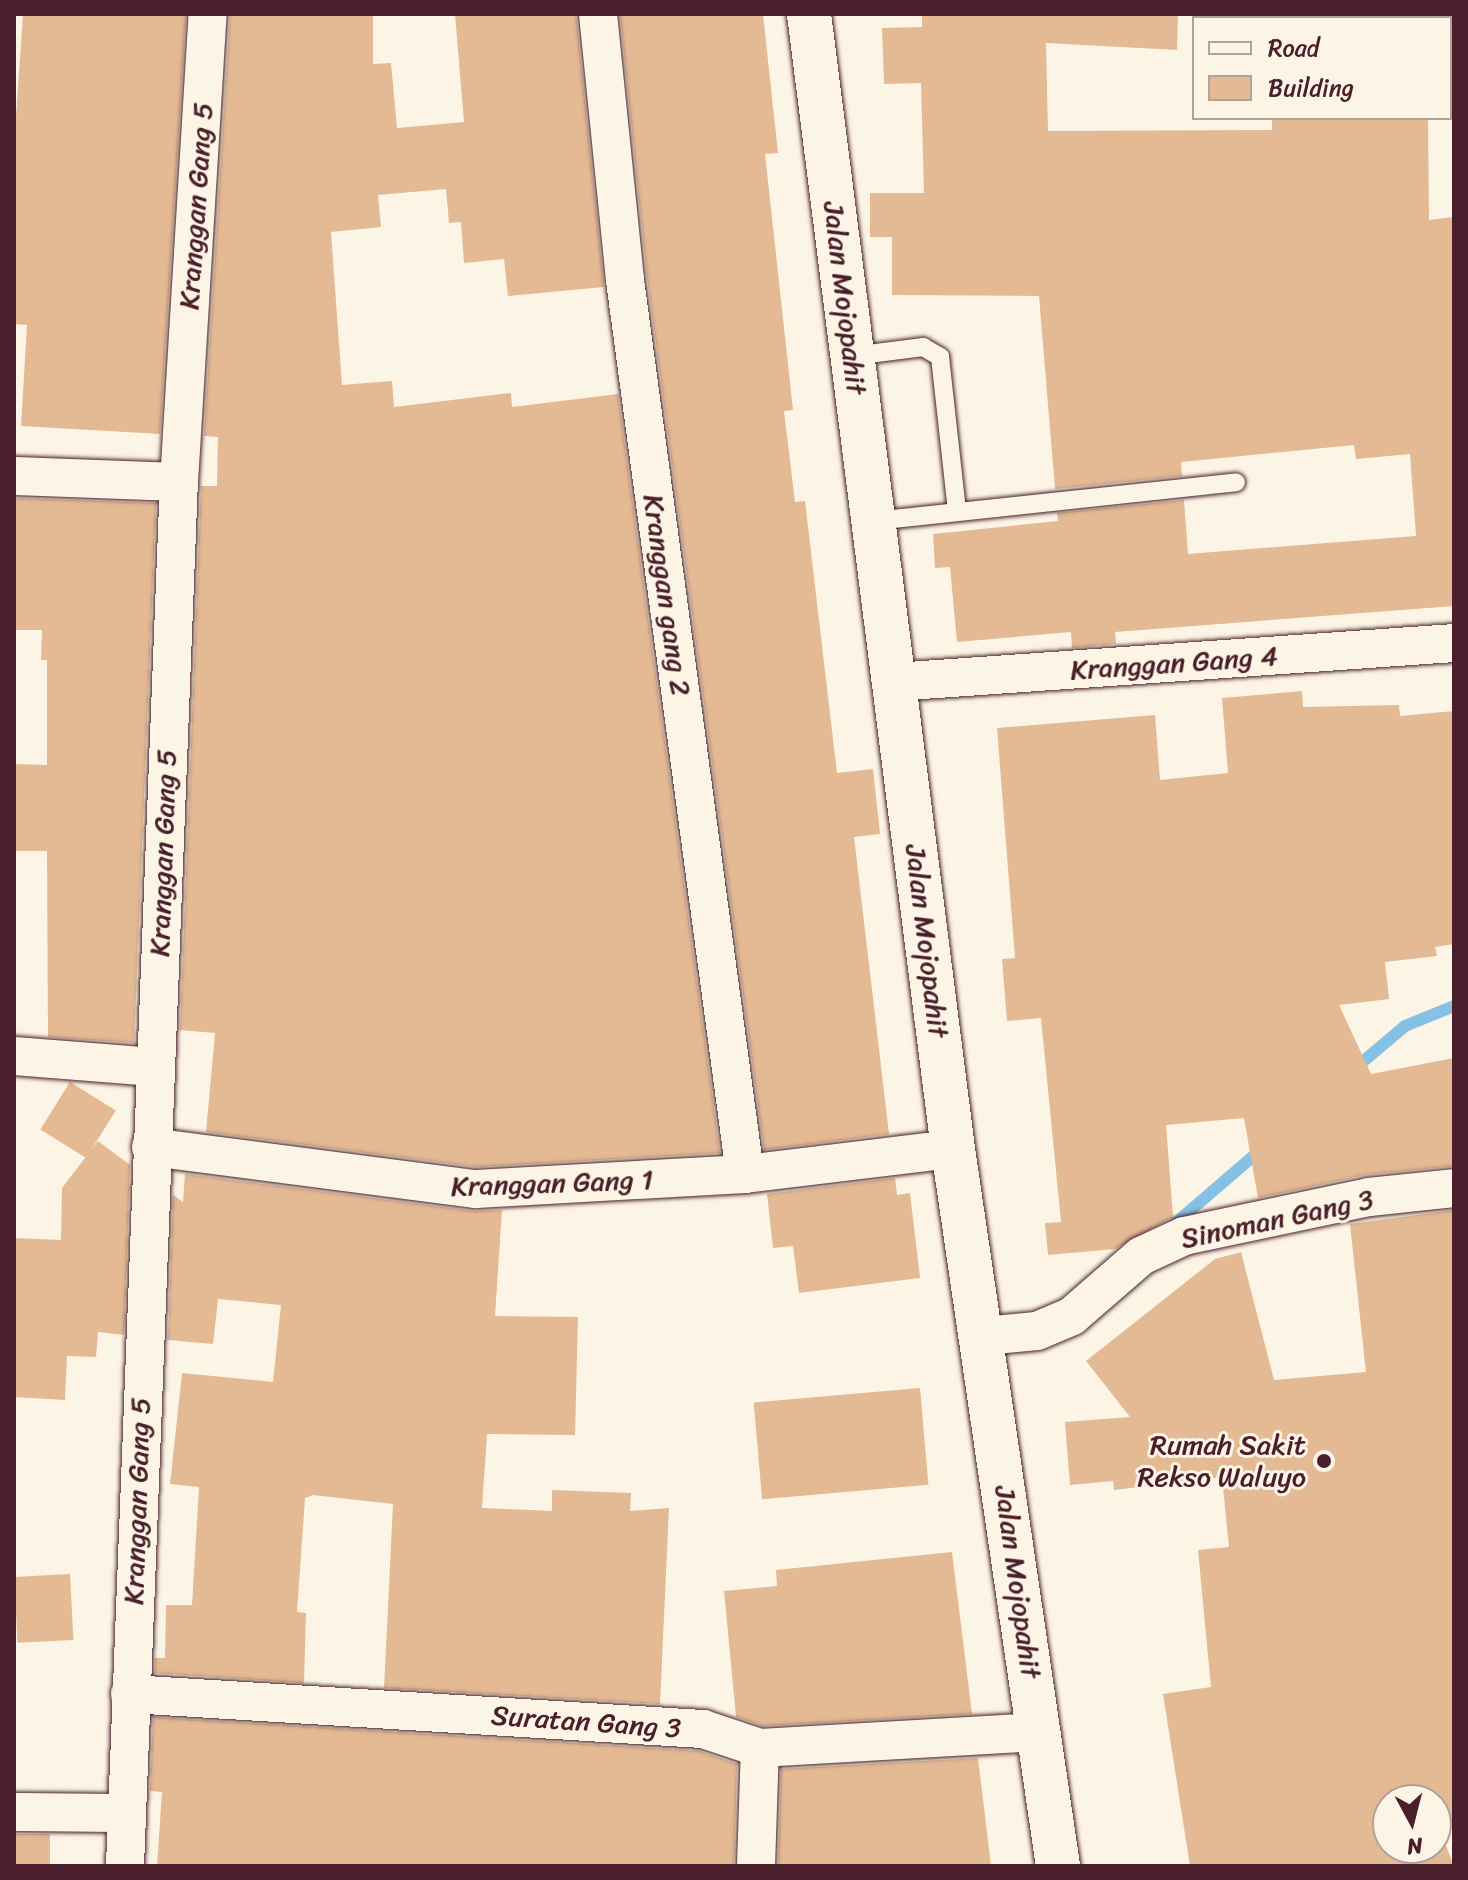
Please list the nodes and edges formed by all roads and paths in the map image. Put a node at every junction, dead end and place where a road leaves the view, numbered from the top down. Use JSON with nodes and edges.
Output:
{"nodes":[{"id":1,"x":208,"y":14,"type":"edge"},
{"id":2,"x":598,"y":14,"type":"edge"},
{"id":3,"x":809,"y":14,"type":"edge"},
{"id":4,"x":853,"y":356,"type":"junction"},
{"id":5,"x":14,"y":476,"type":"edge"},
{"id":6,"x":179,"y":482,"type":"junction"},
{"id":7,"x":1236,"y":482,"type":"dead end"},
{"id":8,"x":957,"y":510,"type":"junction"},
{"id":9,"x":874,"y":521,"type":"junction"},
{"id":10,"x":1454,"y":643,"type":"edge"},
{"id":11,"x":894,"y":682,"type":"junction"},
{"id":12,"x":14,"y":1056,"type":"edge"},
{"id":13,"x":155,"y":1067,"type":"junction"},
{"id":14,"x":151,"y":1147,"type":"junction"},
{"id":15,"x":953,"y":1149,"type":"junction"},
{"id":16,"x":745,"y":1174,"type":"junction"},
{"id":17,"x":1454,"y":1188,"type":"edge"},
{"id":18,"x":984,"y":1336,"type":"junction"},
{"id":19,"x":130,"y":1694,"type":"junction"},
{"id":20,"x":1039,"y":1732,"type":"junction"},
{"id":21,"x":760,"y":1748,"type":"junction"},
{"id":22,"x":14,"y":1812,"type":"edge"},
{"id":23,"x":126,"y":1813,"type":"junction"},
{"id":24,"x":125,"y":1866,"type":"edge"},
{"id":25,"x":756,"y":1866,"type":"edge"},
{"id":26,"x":1058,"y":1866,"type":"edge"}],
"edges":[{"from":1,"to":6,"type":"street","name":"Kranggan Gang 5"},
{"from":2,"to":16,"type":"street","name":"Kranggan gang 2"},
{"from":3,"to":4,"type":"main road","name":"Jalan Mojopahit"},
{"from":4,"to":8,"type":"lane"},
{"from":4,"to":9,"type":"main road","name":"Jalan Mojopahit"},
{"from":5,"to":6,"type":"street"},
{"from":6,"to":13,"type":"street","name":"Kranggan Gang 5"},
{"from":7,"to":8,"type":"lane"},
{"from":8,"to":9,"type":"lane"},
{"from":9,"to":11,"type":"main road","name":"Jalan Mojopahit"},
{"from":10,"to":11,"type":"street","name":"Kranggan Gang 4"},
{"from":11,"to":15,"type":"main road","name":"Jalan Mojopahit"},
{"from":12,"to":13,"type":"street"},
{"from":13,"to":14,"type":"street","name":"Kranggan Gang 5"},
{"from":14,"to":16,"type":"street","name":"Kranggan Gang 1"},
{"from":14,"to":19,"type":"street","name":"Kranggan Gang 5"},
{"from":15,"to":16,"type":"street","name":"Kranggan Gang 1"},
{"from":15,"to":18,"type":"main road","name":"Jalan Mojopahit"},
{"from":17,"to":18,"type":"street","name":"Sinoman Gang 3"},
{"from":18,"to":20,"type":"main road","name":"Jalan Mojopahit"},
{"from":19,"to":21,"type":"street","name":"Suratan Gang 3"},
{"from":19,"to":23,"type":"street","name":"Kranggan Gang 5"},
{"from":20,"to":21,"type":"street","name":"Suratan Gang 3"},
{"from":20,"to":26,"type":"main road","name":"Jalan Mojopahit"},
{"from":21,"to":25,"type":"street"},
{"from":22,"to":23,"type":"street"},
{"from":23,"to":24,"type":"street","name":"Kranggan Gang 5"}]}
